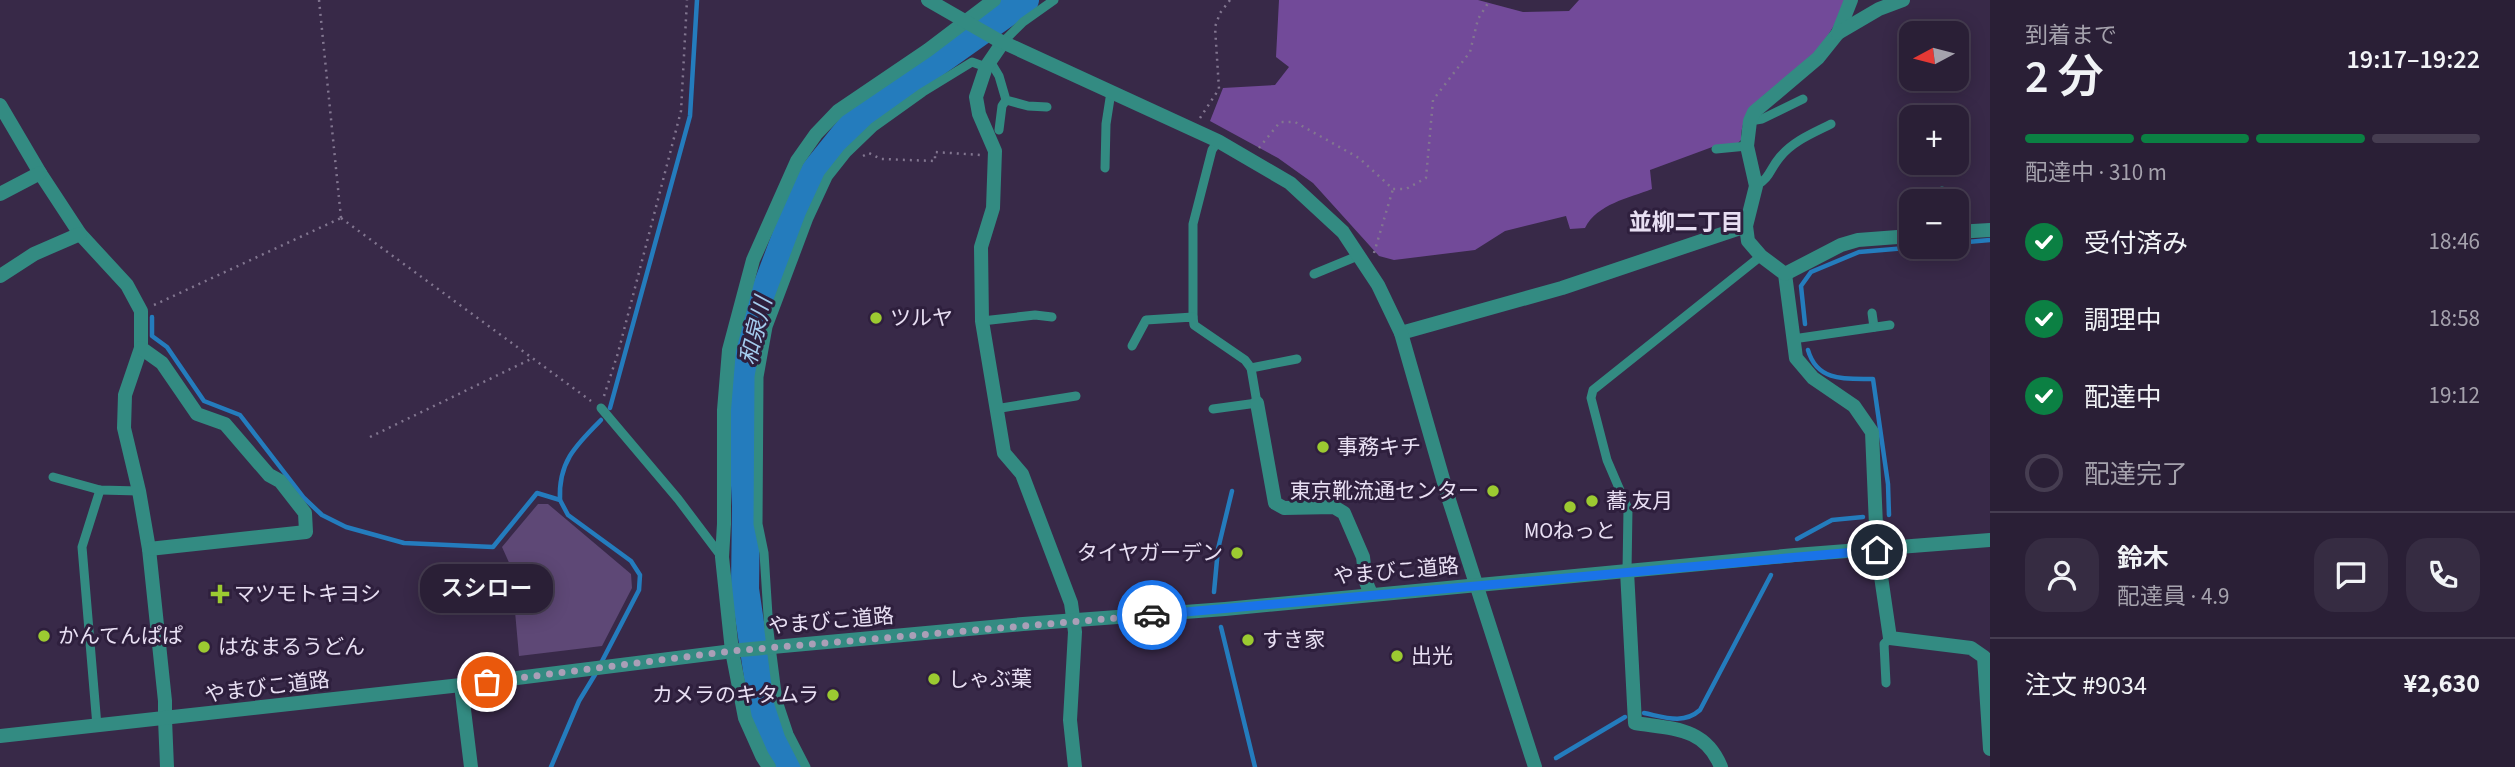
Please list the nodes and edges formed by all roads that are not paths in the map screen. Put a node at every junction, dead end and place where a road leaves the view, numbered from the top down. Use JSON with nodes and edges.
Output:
{"nodes":[{"id":1,"x":928,"y":0,"type":"edge"},
{"id":2,"x":994,"y":0,"type":"edge"},
{"id":3,"x":1054,"y":0,"type":"edge"},
{"id":4,"x":1851,"y":0,"type":"edge"},
{"id":5,"x":1903,"y":0,"type":"edge"},
{"id":6,"x":968,"y":23,"type":"junction"},
{"id":7,"x":1838,"y":33,"type":"junction"},
{"id":8,"x":1000,"y":40,"type":"junction"},
{"id":9,"x":988,"y":64,"type":"junction"},
{"id":10,"x":1111,"y":92,"type":"junction"},
{"id":11,"x":1803,"y":99,"type":"dead end"},
{"id":12,"x":1006,"y":100,"type":"junction"},
{"id":13,"x":0,"y":105,"type":"edge"},
{"id":14,"x":1047,"y":107,"type":"dead end"},
{"id":15,"x":1750,"y":121,"type":"junction"},
{"id":16,"x":1831,"y":124,"type":"dead end"},
{"id":17,"x":999,"y":130,"type":"dead end"},
{"id":18,"x":1218,"y":141,"type":"junction"},
{"id":19,"x":1747,"y":146,"type":"junction"},
{"id":20,"x":1716,"y":149,"type":"dead end"},
{"id":21,"x":1105,"y":168,"type":"dead end"},
{"id":22,"x":40,"y":173,"type":"junction"},
{"id":23,"x":1756,"y":186,"type":"junction"},
{"id":24,"x":0,"y":194,"type":"edge"},
{"id":25,"x":1746,"y":226,"type":"junction"},
{"id":26,"x":1990,"y":230,"type":"edge"},
{"id":27,"x":1969,"y":231,"type":"edge"},
{"id":28,"x":80,"y":234,"type":"junction"},
{"id":29,"x":1899,"y":237,"type":"edge"},
{"id":30,"x":1366,"y":256,"type":"junction"},
{"id":31,"x":1760,"y":256,"type":"junction"},
{"id":32,"x":1314,"y":274,"type":"dead end"},
{"id":33,"x":1785,"y":274,"type":"junction"},
{"id":34,"x":0,"y":276,"type":"edge"},
{"id":35,"x":1872,"y":313,"type":"dead end"},
{"id":36,"x":1052,"y":317,"type":"dead end"},
{"id":37,"x":1193,"y":317,"type":"junction"},
{"id":38,"x":982,"y":321,"type":"junction"},
{"id":39,"x":1890,"y":325,"type":"dead end"},
{"id":40,"x":1874,"y":327,"type":"junction"},
{"id":41,"x":1401,"y":333,"type":"junction"},
{"id":42,"x":1793,"y":339,"type":"junction"},
{"id":43,"x":1132,"y":346,"type":"dead end"},
{"id":44,"x":141,"y":348,"type":"junction"},
{"id":45,"x":1297,"y":359,"type":"dead end"},
{"id":46,"x":1251,"y":368,"type":"junction"},
{"id":47,"x":1076,"y":396,"type":"dead end"},
{"id":48,"x":1257,"y":403,"type":"junction"},
{"id":49,"x":601,"y":408,"type":"road end"},
{"id":50,"x":995,"y":409,"type":"junction"},
{"id":51,"x":1213,"y":409,"type":"dead end"},
{"id":52,"x":53,"y":477,"type":"dead end"},
{"id":53,"x":100,"y":490,"type":"junction"},
{"id":54,"x":139,"y":491,"type":"junction"},
{"id":55,"x":1990,"y":540,"type":"edge"},
{"id":56,"x":149,"y":549,"type":"junction"},
{"id":57,"x":1877,"y":550,"type":"junction"},
{"id":58,"x":722,"y":557,"type":"junction"},
{"id":59,"x":1627,"y":571,"type":"junction"},
{"id":60,"x":1477,"y":584,"type":"junction"},
{"id":61,"x":1371,"y":594,"type":"junction"},
{"id":62,"x":1075,"y":621,"type":"junction"},
{"id":63,"x":1891,"y":638,"type":"junction"},
{"id":64,"x":770,"y":648,"type":"junction"},
{"id":65,"x":737,"y":651,"type":"junction"},
{"id":66,"x":1886,"y":683,"type":"dead end"},
{"id":67,"x":461,"y":685,"type":"junction"},
{"id":68,"x":165,"y":719,"type":"junction"},
{"id":69,"x":97,"y":726,"type":"junction"},
{"id":70,"x":0,"y":736,"type":"edge"},
{"id":71,"x":1990,"y":738,"type":"edge"},
{"id":72,"x":1990,"y":749,"type":"edge"},
{"id":73,"x":167,"y":767,"type":"edge"},
{"id":74,"x":471,"y":767,"type":"edge"},
{"id":75,"x":769,"y":767,"type":"edge"},
{"id":76,"x":806,"y":767,"type":"edge"},
{"id":77,"x":1075,"y":767,"type":"edge"},
{"id":78,"x":1535,"y":767,"type":"edge"},
{"id":79,"x":1721,"y":767,"type":"edge"}],
"edges":[{"from":1,"to":6,"type":"street"},
{"from":2,"to":6,"type":"street"},
{"from":3,"to":8,"type":"lane"},
{"from":4,"to":7,"type":"street"},
{"from":5,"to":7,"type":"street"},
{"from":6,"to":8,"type":"street"},
{"from":6,"to":58,"type":"street"},
{"from":7,"to":15,"type":"street"},
{"from":8,"to":9,"type":"street"},
{"from":8,"to":10,"type":"street"},
{"from":9,"to":12,"type":"lane"},
{"from":9,"to":38,"type":"street"},
{"from":9,"to":64,"type":"lane"},
{"from":10,"to":18,"type":"street"},
{"from":10,"to":21,"type":"lane"},
{"from":11,"to":15,"type":"lane"},
{"from":12,"to":14,"type":"lane"},
{"from":12,"to":17,"type":"lane"},
{"from":13,"to":22,"type":"street"},
{"from":15,"to":19,"type":"street"},
{"from":16,"to":23,"type":"lane"},
{"from":18,"to":30,"type":"street"},
{"from":18,"to":37,"type":"lane"},
{"from":19,"to":20,"type":"lane"},
{"from":19,"to":23,"type":"street"},
{"from":22,"to":24,"type":"street"},
{"from":22,"to":28,"type":"street"},
{"from":23,"to":25,"type":"street"},
{"from":25,"to":31,"type":"street"},
{"from":25,"to":41,"type":"street"},
{"from":26,"to":27,"type":"street"},
{"from":28,"to":34,"type":"street"},
{"from":28,"to":44,"type":"street"},
{"from":29,"to":33,"type":"street"},
{"from":30,"to":32,"type":"lane"},
{"from":30,"to":41,"type":"street"},
{"from":31,"to":33,"type":"street"},
{"from":31,"to":59,"type":"lane"},
{"from":33,"to":42,"type":"street"},
{"from":35,"to":40,"type":"lane"},
{"from":36,"to":38,"type":"lane"},
{"from":37,"to":43,"type":"lane"},
{"from":37,"to":46,"type":"lane"},
{"from":38,"to":50,"type":"street"},
{"from":39,"to":40,"type":"lane"},
{"from":40,"to":42,"type":"lane"},
{"from":41,"to":60,"type":"street"},
{"from":42,"to":57,"type":"street"},
{"from":44,"to":54,"type":"street"},
{"from":44,"to":56,"type":"street"},
{"from":45,"to":46,"type":"lane"},
{"from":46,"to":48,"type":"lane"},
{"from":47,"to":50,"type":"lane"},
{"from":48,"to":51,"type":"lane"},
{"from":48,"to":61,"type":"street"},
{"from":49,"to":58,"type":"lane"},
{"from":50,"to":62,"type":"street"},
{"from":52,"to":53,"type":"lane"},
{"from":53,"to":54,"type":"lane"},
{"from":53,"to":69,"type":"lane"},
{"from":54,"to":56,"type":"street"},
{"from":55,"to":57,"type":"street"},
{"from":56,"to":68,"type":"street"},
{"from":57,"to":59,"type":"street"},
{"from":57,"to":63,"type":"street"},
{"from":58,"to":65,"type":"street"},
{"from":59,"to":60,"type":"street"},
{"from":59,"to":79,"type":"street"},
{"from":60,"to":61,"type":"street","name":"やまびこ道路"},
{"from":60,"to":78,"type":"street","name":"やまびこ道路"},
{"from":61,"to":62,"type":"street","name":"やまびこ道路"},
{"from":62,"to":64,"type":"street","name":"やまびこ道路"},
{"from":62,"to":77,"type":"street"},
{"from":63,"to":66,"type":"lane"},
{"from":63,"to":71,"type":"street"},
{"from":64,"to":65,"type":"street","name":"やまびこ道路"},
{"from":64,"to":76,"type":"lane"},
{"from":65,"to":67,"type":"street","name":"やまびこ道路"},
{"from":65,"to":75,"type":"street"},
{"from":67,"to":68,"type":"street","name":"やまびこ道路"},
{"from":67,"to":74,"type":"street"},
{"from":68,"to":69,"type":"street","name":"やまびこ道路"},
{"from":68,"to":73,"type":"street"},
{"from":69,"to":70,"type":"street","name":"やまびこ道路"},
{"from":71,"to":72,"type":"street"}]}
